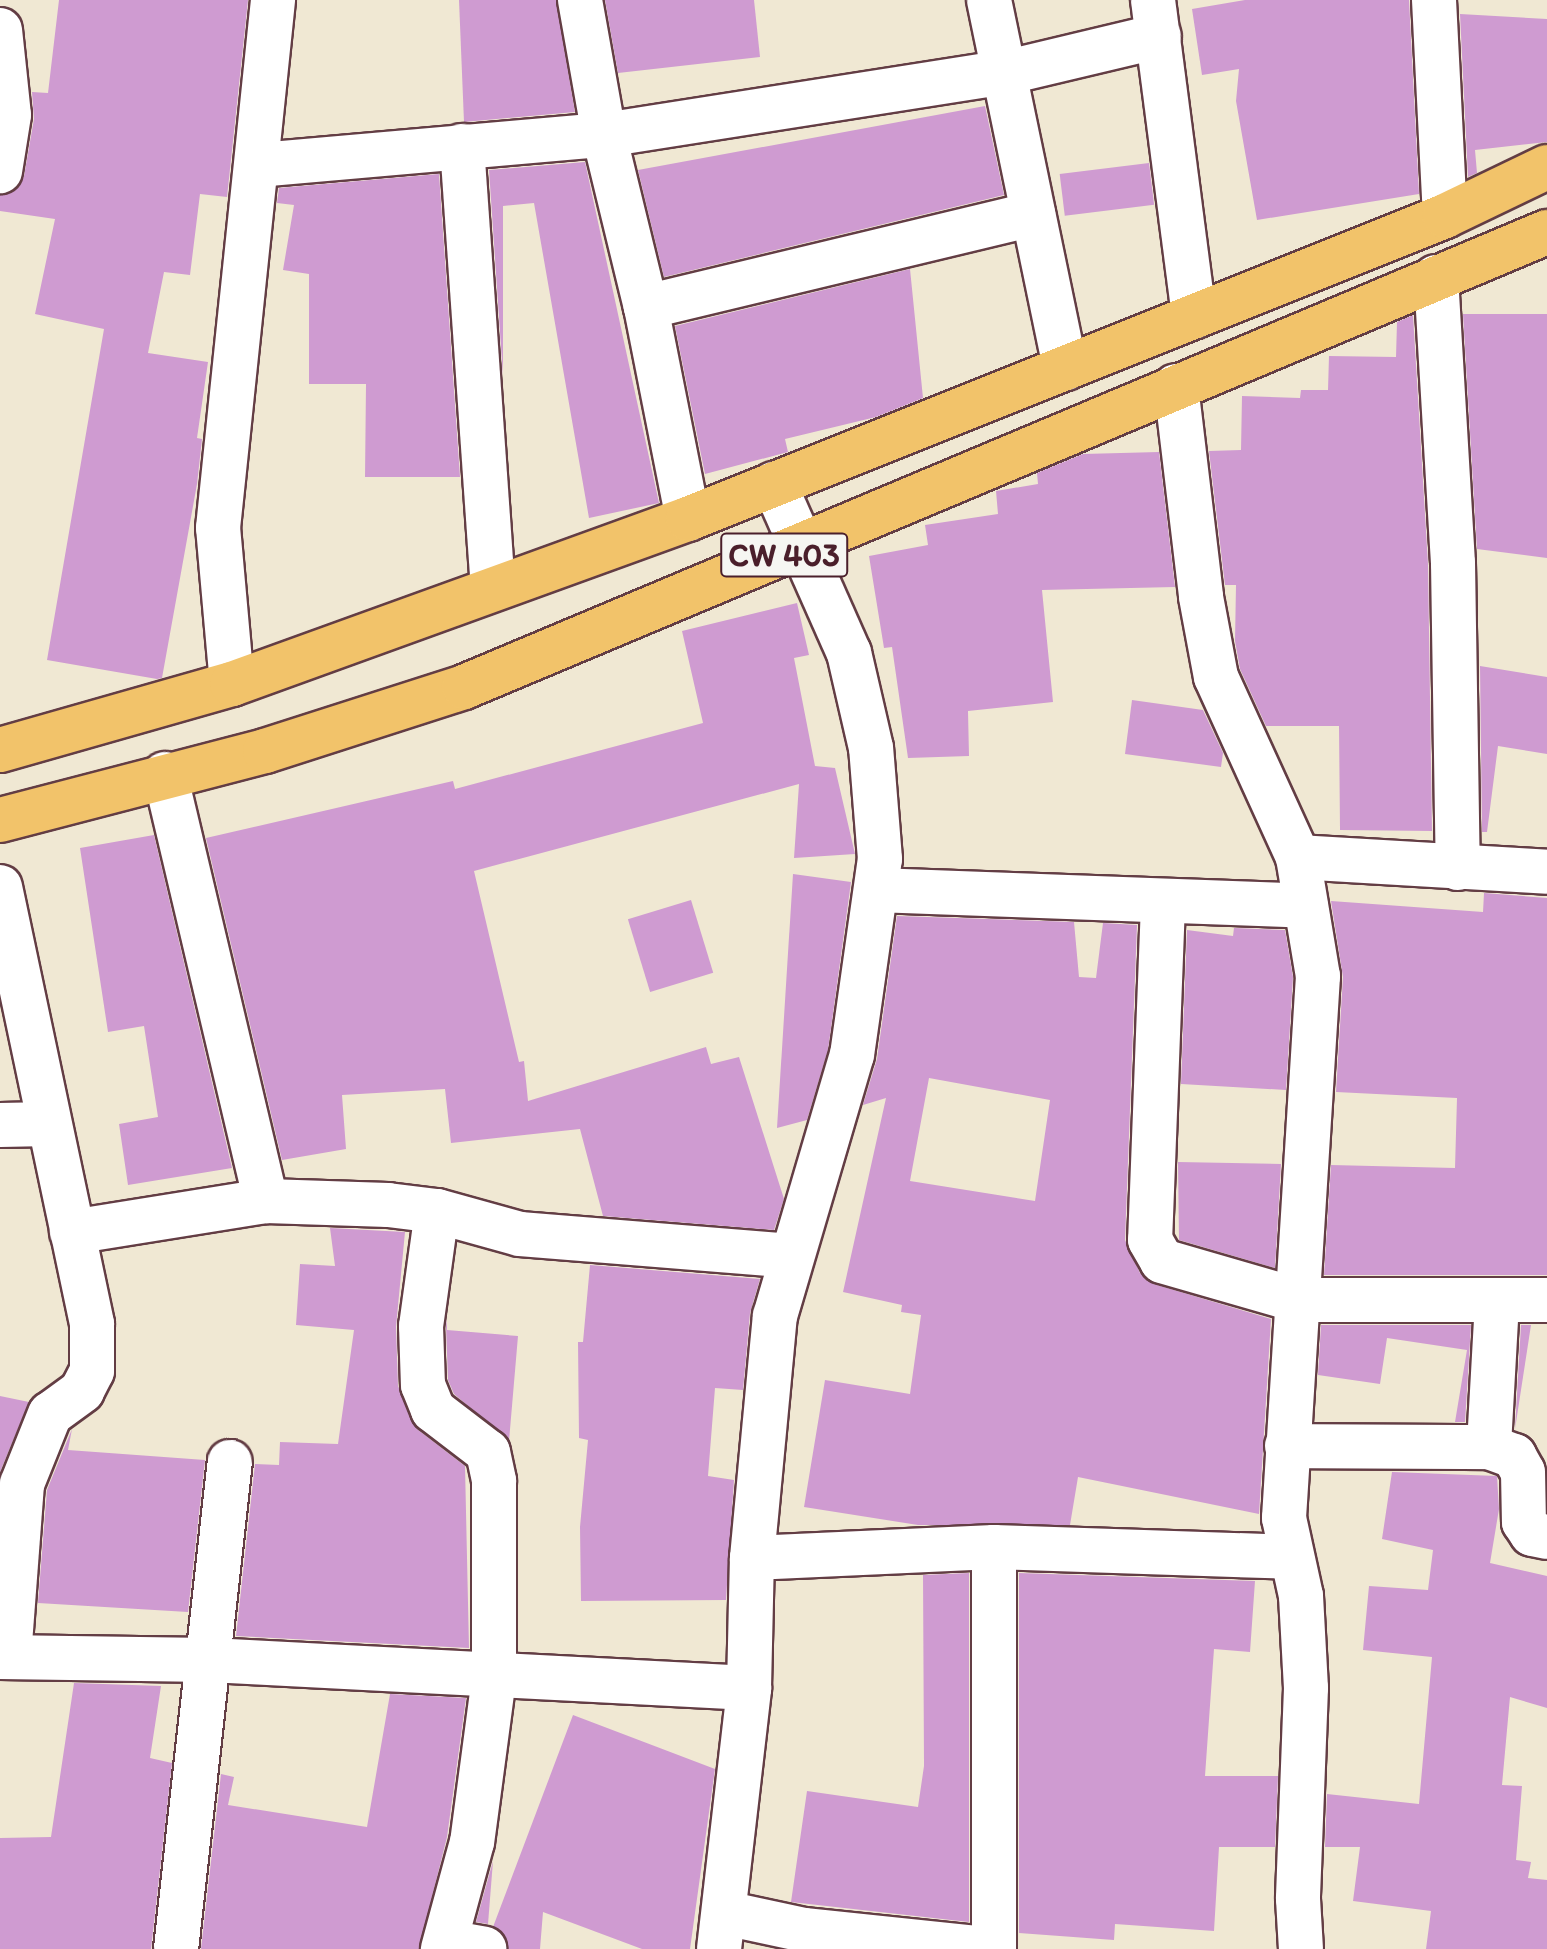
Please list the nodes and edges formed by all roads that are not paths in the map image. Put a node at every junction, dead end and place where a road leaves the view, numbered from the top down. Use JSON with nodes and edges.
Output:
{"nodes":[{"id":1,"x":273,"y":0,"type":"edge"},
{"id":2,"x":580,"y":0,"type":"edge"},
{"id":3,"x":989,"y":0,"type":"edge"},
{"id":4,"x":1434,"y":0,"type":"edge"},
{"id":5,"x":1156,"y":18,"type":"edge"},
{"id":6,"x":0,"y":30,"type":"edge"},
{"id":7,"x":1008,"y":72,"type":"junction"},
{"id":8,"x":604,"y":135,"type":"junction"},
{"id":9,"x":462,"y":146,"type":"junction"},
{"id":10,"x":259,"y":165,"type":"junction"},
{"id":11,"x":1547,"y":167,"type":"edge"},
{"id":12,"x":0,"y":171,"type":"edge"},
{"id":13,"x":1033,"y":214,"type":"junction"},
{"id":14,"x":1445,"y":216,"type":"junction"},
{"id":15,"x":1547,"y":232,"type":"edge"},
{"id":16,"x":1436,"y":277,"type":"junction"},
{"id":17,"x":646,"y":307,"type":"junction"},
{"id":18,"x":1194,"y":316,"type":"junction"},
{"id":19,"x":1065,"y":368,"type":"junction"},
{"id":20,"x":1176,"y":386,"type":"junction"},
{"id":21,"x":774,"y":484,"type":"junction"},
{"id":22,"x":688,"y":519,"type":"junction"},
{"id":23,"x":799,"y":549,"type":"junction"},
{"id":24,"x":493,"y":588,"type":"junction"},
{"id":25,"x":232,"y":684,"type":"junction"},
{"id":26,"x":0,"y":750,"type":"edge"},
{"id":27,"x":165,"y":774,"type":"junction"},
{"id":28,"x":0,"y":820,"type":"edge"},
{"id":29,"x":1298,"y":857,"type":"junction"},
{"id":30,"x":1458,"y":868,"type":"junction"},
{"id":31,"x":1547,"y":872,"type":"edge"},
{"id":32,"x":0,"y":887,"type":"edge"},
{"id":33,"x":877,"y":890,"type":"junction"},
{"id":34,"x":1163,"y":904,"type":"junction"},
{"id":35,"x":1306,"y":906,"type":"junction"},
{"id":36,"x":49,"y":1124,"type":"junction"},
{"id":37,"x":0,"y":1125,"type":"edge"},
{"id":38,"x":266,"y":1201,"type":"junction"},
{"id":39,"x":437,"y":1211,"type":"junction"},
{"id":40,"x":72,"y":1232,"type":"junction"},
{"id":41,"x":791,"y":1256,"type":"junction"},
{"id":42,"x":1297,"y":1300,"type":"junction"},
{"id":43,"x":1547,"y":1300,"type":"edge"},
{"id":44,"x":1497,"y":1302,"type":"junction"},
{"id":45,"x":1287,"y":1446,"type":"junction"},
{"id":46,"x":1489,"y":1447,"type":"junction"},
{"id":47,"x":230,"y":1462,"type":"dead end"},
{"id":48,"x":1547,"y":1537,"type":"edge"},
{"id":49,"x":994,"y":1547,"type":"junction"},
{"id":50,"x":1292,"y":1557,"type":"junction"},
{"id":51,"x":752,"y":1558,"type":"junction"},
{"id":52,"x":4,"y":1657,"type":"edge"},
{"id":53,"x":210,"y":1660,"type":"junction"},
{"id":54,"x":494,"y":1678,"type":"junction"},
{"id":55,"x":749,"y":1688,"type":"junction"},
{"id":56,"x":722,"y":1931,"type":"edge"},
{"id":57,"x":458,"y":1947,"type":"edge"},
{"id":58,"x":176,"y":1949,"type":"edge"},
{"id":59,"x":991,"y":1949,"type":"edge"},
{"id":60,"x":1301,"y":1949,"type":"edge"}],
"edges":[{"from":1,"to":10,"type":"street"},
{"from":2,"to":8,"type":"street"},
{"from":3,"to":7,"type":"street"},
{"from":4,"to":14,"type":"street"},
{"from":5,"to":7,"type":"street"},
{"from":5,"to":18,"type":"street"},
{"from":6,"to":12,"type":"street"},
{"from":7,"to":8,"type":"street"},
{"from":7,"to":13,"type":"street"},
{"from":8,"to":9,"type":"street"},
{"from":8,"to":17,"type":"street"},
{"from":9,"to":10,"type":"street"},
{"from":9,"to":24,"type":"street"},
{"from":10,"to":25,"type":"street"},
{"from":11,"to":14,"type":"main road","number":"CW 403"},
{"from":13,"to":17,"type":"street"},
{"from":13,"to":19,"type":"street"},
{"from":14,"to":18,"type":"main road","number":"CW 403"},
{"from":15,"to":16,"type":"main road","number":"CW 403"},
{"from":16,"to":20,"type":"main road","number":"CW 403"},
{"from":16,"to":30,"type":"street"},
{"from":17,"to":22,"type":"street"},
{"from":18,"to":19,"type":"main road","number":"CW 403"},
{"from":19,"to":21,"type":"main road","number":"CW 403"},
{"from":20,"to":23,"type":"main road","number":"CW 403"},
{"from":20,"to":29,"type":"street"},
{"from":21,"to":22,"type":"main road","number":"CW 403"},
{"from":21,"to":23,"type":"street"},
{"from":22,"to":24,"type":"main road","number":"CW 403"},
{"from":23,"to":27,"type":"main road","number":"CW 403"},
{"from":23,"to":33,"type":"street"},
{"from":24,"to":25,"type":"main road","number":"CW 403"},
{"from":25,"to":26,"type":"main road","number":"CW 403"},
{"from":27,"to":28,"type":"main road","number":"CW 403"},
{"from":27,"to":38,"type":"street"},
{"from":29,"to":30,"type":"street"},
{"from":29,"to":35,"type":"street"},
{"from":30,"to":31,"type":"street"},
{"from":32,"to":36,"type":"street"},
{"from":33,"to":34,"type":"street"},
{"from":33,"to":41,"type":"street"},
{"from":34,"to":35,"type":"street"},
{"from":34,"to":42,"type":"street"},
{"from":35,"to":42,"type":"street"},
{"from":36,"to":37,"type":"street"},
{"from":36,"to":40,"type":"street"},
{"from":38,"to":39,"type":"street"},
{"from":38,"to":40,"type":"street"},
{"from":39,"to":41,"type":"street"},
{"from":39,"to":54,"type":"street"},
{"from":40,"to":52,"type":"street"},
{"from":41,"to":51,"type":"street"},
{"from":42,"to":44,"type":"street"},
{"from":42,"to":45,"type":"street"},
{"from":43,"to":44,"type":"street"},
{"from":44,"to":46,"type":"street"},
{"from":45,"to":46,"type":"street"},
{"from":45,"to":50,"type":"street"},
{"from":46,"to":48,"type":"street"},
{"from":47,"to":53,"type":"street"},
{"from":49,"to":50,"type":"street"},
{"from":49,"to":51,"type":"street"},
{"from":49,"to":59,"type":"street"},
{"from":50,"to":60,"type":"street"},
{"from":51,"to":55,"type":"street"},
{"from":52,"to":53,"type":"street"},
{"from":53,"to":54,"type":"street"},
{"from":53,"to":58,"type":"street"},
{"from":54,"to":55,"type":"street"},
{"from":54,"to":57,"type":"street"},
{"from":55,"to":56,"type":"street"},
{"from":56,"to":59,"type":"street"}]}
